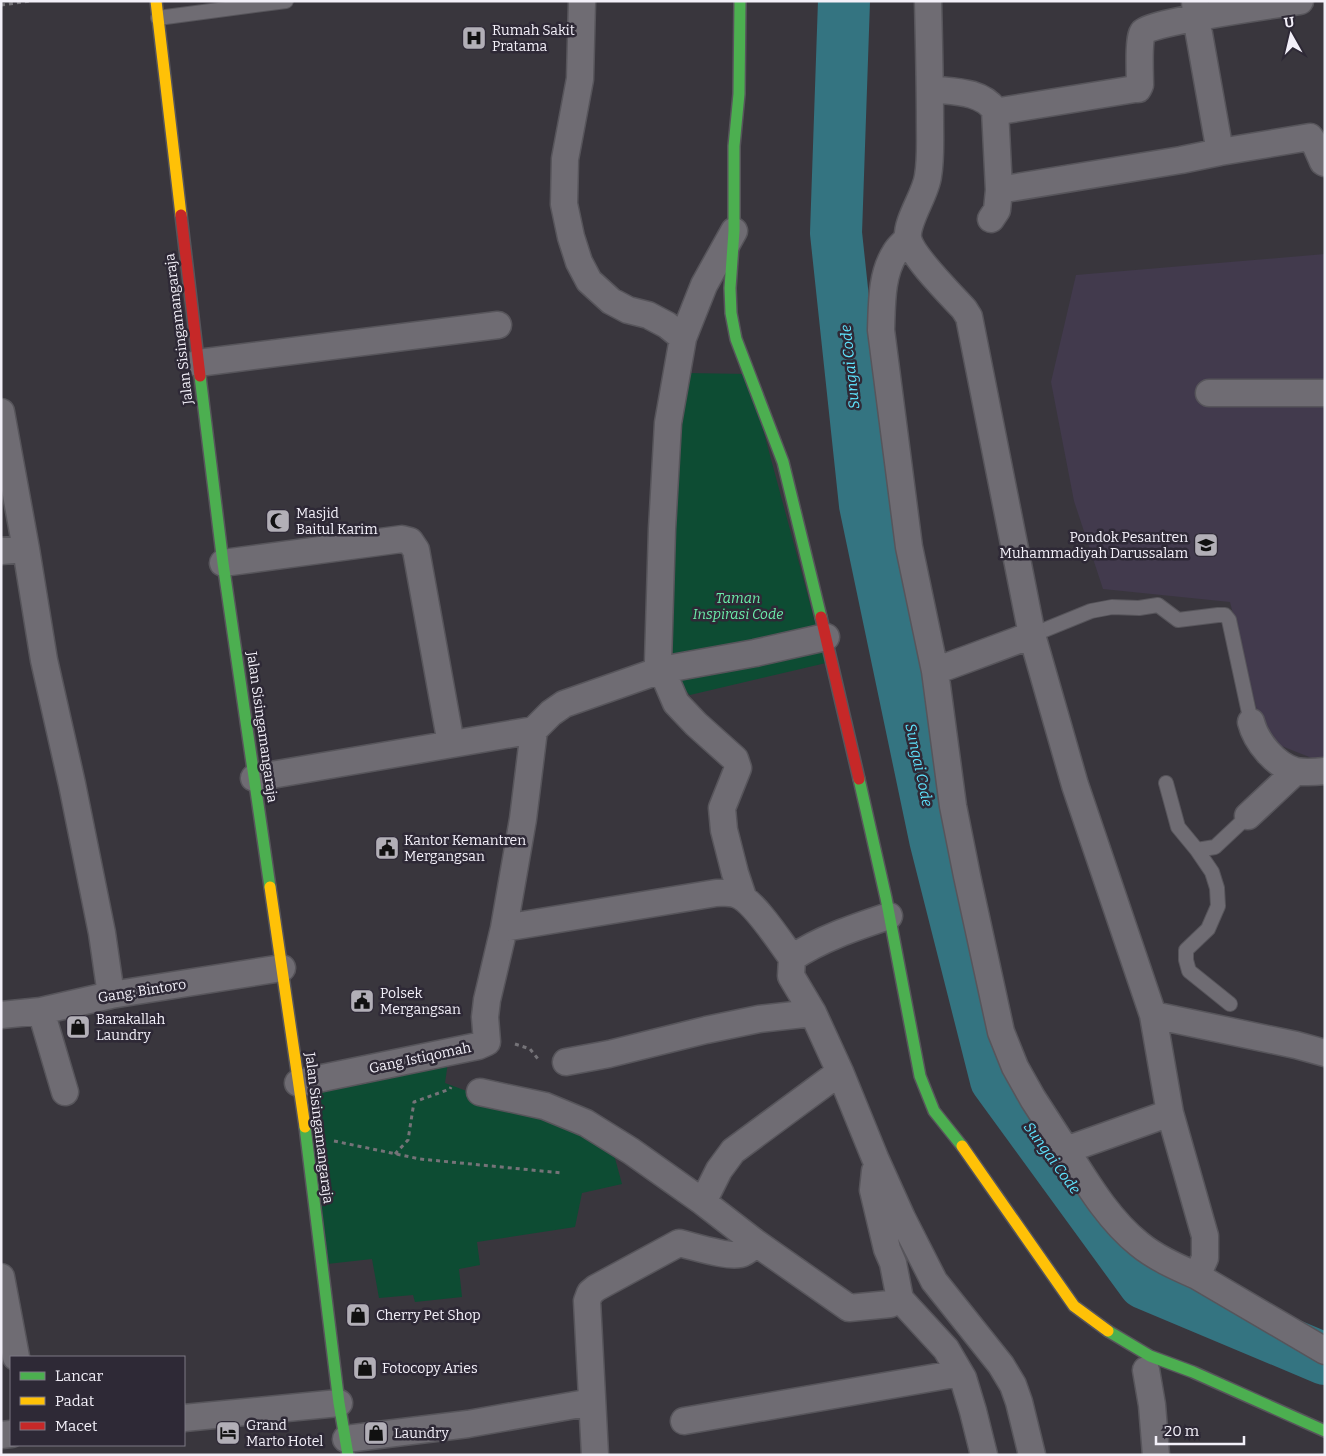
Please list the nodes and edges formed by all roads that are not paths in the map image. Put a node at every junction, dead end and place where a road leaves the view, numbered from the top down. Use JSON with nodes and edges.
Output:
{"nodes":[{"id":1,"x":156,"y":1,"type":"edge"},
{"id":2,"x":286,"y":1,"type":"edge"},
{"id":3,"x":582,"y":1,"type":"edge"},
{"id":4,"x":740,"y":1,"type":"edge"},
{"id":5,"x":928,"y":1,"type":"edge"},
{"id":6,"x":1300,"y":1,"type":"edge"},
{"id":7,"x":1196,"y":9,"type":"edge"},
{"id":8,"x":158,"y":18,"type":"junction"},
{"id":9,"x":930,"y":89,"type":"junction"},
{"id":10,"x":995,"y":110,"type":"junction"},
{"id":11,"x":1220,"y":152,"type":"junction"},
{"id":12,"x":1325,"y":163,"type":"edge"},
{"id":13,"x":999,"y":190,"type":"junction"},
{"id":14,"x":991,"y":219,"type":"dead end"},
{"id":15,"x":734,"y":231,"type":"junction"},
{"id":16,"x":908,"y":238,"type":"junction"},
{"id":17,"x":498,"y":325,"type":"dead end"},
{"id":18,"x":683,"y":338,"type":"junction"},
{"id":19,"x":198,"y":364,"type":"junction"},
{"id":20,"x":1209,"y":393,"type":"dead end"},
{"id":21,"x":1325,"y":393,"type":"edge"},
{"id":22,"x":1,"y":412,"type":"edge"},
{"id":23,"x":14,"y":550,"type":"edge"},
{"id":24,"x":223,"y":564,"type":"junction"},
{"id":25,"x":1032,"y":635,"type":"junction"},
{"id":26,"x":826,"y":637,"type":"junction"},
{"id":27,"x":661,"y":670,"type":"junction"},
{"id":28,"x":935,"y":671,"type":"junction"},
{"id":29,"x":1251,"y":722,"type":"joint"},
{"id":30,"x":534,"y":730,"type":"junction"},
{"id":31,"x":451,"y":744,"type":"junction"},
{"id":32,"x":1296,"y":771,"type":"junction"},
{"id":33,"x":1325,"y":771,"type":"edge"},
{"id":34,"x":254,"y":778,"type":"junction"},
{"id":35,"x":1166,"y":783,"type":"dead end"},
{"id":36,"x":1254,"y":811,"type":"joint"},
{"id":37,"x":1197,"y":850,"type":"junction"},
{"id":38,"x":743,"y":897,"type":"junction"},
{"id":39,"x":889,"y":916,"type":"junction"},
{"id":40,"x":504,"y":928,"type":"junction"},
{"id":41,"x":792,"y":958,"type":"junction"},
{"id":42,"x":282,"y":968,"type":"junction"},
{"id":43,"x":111,"y":995,"type":"junction"},
{"id":44,"x":1230,"y":1004,"type":"dead end"},
{"id":45,"x":41,"y":1010,"type":"junction"},
{"id":46,"x":813,"y":1013,"type":"junction"},
{"id":47,"x":1152,"y":1014,"type":"junction"},
{"id":48,"x":1,"y":1015,"type":"edge"},
{"id":49,"x":1325,"y":1053,"type":"edge"},
{"id":50,"x":566,"y":1062,"type":"road end"},
{"id":51,"x":840,"y":1072,"type":"junction"},
{"id":52,"x":298,"y":1083,"type":"junction"},
{"id":53,"x":66,"y":1092,"type":"dead end"},
{"id":54,"x":480,"y":1092,"type":"dead end"},
{"id":55,"x":1170,"y":1113,"type":"junction"},
{"id":56,"x":1066,"y":1150,"type":"junction"},
{"id":57,"x":875,"y":1158,"type":"junction"},
{"id":58,"x":703,"y":1202,"type":"junction"},
{"id":59,"x":756,"y":1243,"type":"junction"},
{"id":60,"x":1197,"y":1276,"type":"junction"},
{"id":61,"x":1,"y":1277,"type":"edge"},
{"id":62,"x":900,"y":1299,"type":"junction"},
{"id":63,"x":1325,"y":1351,"type":"edge"},
{"id":64,"x":16,"y":1356,"type":"edge"},
{"id":65,"x":1146,"y":1370,"type":"dead end"},
{"id":66,"x":960,"y":1373,"type":"junction"},
{"id":67,"x":592,"y":1402,"type":"junction"},
{"id":68,"x":339,"y":1403,"type":"junction"},
{"id":69,"x":185,"y":1418,"type":"edge"},
{"id":70,"x":684,"y":1421,"type":"dead end"},
{"id":71,"x":1325,"y":1432,"type":"edge"},
{"id":72,"x":347,"y":1447,"type":"edge"},
{"id":73,"x":595,"y":1455,"type":"edge"},
{"id":74,"x":984,"y":1455,"type":"edge"},
{"id":75,"x":1032,"y":1455,"type":"edge"},
{"id":76,"x":1156,"y":1455,"type":"edge"}],
"edges":[{"from":1,"to":8,"type":"street","name":"Jalan Sisingamangaraja"},
{"from":2,"to":8,"type":"lane"},
{"from":3,"to":18,"type":"street"},
{"from":4,"to":15,"type":"street"},
{"from":5,"to":9,"type":"street"},
{"from":6,"to":7,"type":"street"},
{"from":7,"to":10,"type":"street"},
{"from":7,"to":11,"type":"street"},
{"from":8,"to":19,"type":"street","name":"Jalan Sisingamangaraja"},
{"from":9,"to":10,"type":"street"},
{"from":9,"to":16,"type":"street"},
{"from":10,"to":13,"type":"street"},
{"from":11,"to":12,"type":"street"},
{"from":11,"to":13,"type":"street"},
{"from":13,"to":14,"type":"street"},
{"from":15,"to":18,"type":"street"},
{"from":15,"to":26,"type":"street"},
{"from":16,"to":25,"type":"street"},
{"from":16,"to":28,"type":"street"},
{"from":17,"to":19,"type":"street"},
{"from":18,"to":27,"type":"street"},
{"from":19,"to":24,"type":"street","name":"Jalan Sisingamangaraja"},
{"from":20,"to":21,"type":"street"},
{"from":22,"to":23,"type":"street"},
{"from":23,"to":43,"type":"street"},
{"from":24,"to":31,"type":"street"},
{"from":24,"to":34,"type":"street","name":"Jalan Sisingamangaraja"},
{"from":25,"to":28,"type":"street"},
{"from":25,"to":29,"type":"lane"},
{"from":25,"to":47,"type":"street"},
{"from":26,"to":27,"type":"street"},
{"from":26,"to":39,"type":"street"},
{"from":27,"to":30,"type":"street"},
{"from":27,"to":38,"type":"street"},
{"from":28,"to":56,"type":"street"},
{"from":29,"to":32,"type":"street"},
{"from":30,"to":31,"type":"street"},
{"from":30,"to":40,"type":"street","name":"Gang Istiqomah"},
{"from":31,"to":34,"type":"street"},
{"from":32,"to":33,"type":"street"},
{"from":32,"to":36,"type":"street"},
{"from":34,"to":42,"type":"street","name":"Jalan Sisingamangaraja"},
{"from":35,"to":37,"type":"lane"},
{"from":36,"to":37,"type":"lane"},
{"from":37,"to":44,"type":"lane"},
{"from":38,"to":40,"type":"street"},
{"from":38,"to":41,"type":"street"},
{"from":39,"to":41,"type":"street"},
{"from":39,"to":71,"type":"street"},
{"from":40,"to":52,"type":"street","name":"Gang Istiqomah"},
{"from":41,"to":46,"type":"street"},
{"from":42,"to":43,"type":"street","name":"Gang: Bintoro"},
{"from":42,"to":52,"type":"street","name":"Jalan Sisingamangaraja"},
{"from":43,"to":45,"type":"street","name":"Gang: Bintoro"},
{"from":45,"to":48,"type":"street","name":"Gang: Bintoro"},
{"from":45,"to":53,"type":"street"},
{"from":46,"to":50,"type":"street"},
{"from":46,"to":51,"type":"street"},
{"from":47,"to":49,"type":"street"},
{"from":47,"to":55,"type":"street"},
{"from":51,"to":57,"type":"street"},
{"from":51,"to":58,"type":"street"},
{"from":52,"to":68,"type":"street","name":"Jalan Sisingamangaraja"},
{"from":54,"to":58,"type":"street"},
{"from":55,"to":56,"type":"street"},
{"from":55,"to":60,"type":"street"},
{"from":56,"to":60,"type":"street"},
{"from":57,"to":62,"type":"street"},
{"from":57,"to":75,"type":"street"},
{"from":58,"to":59,"type":"street"},
{"from":59,"to":62,"type":"street"},
{"from":59,"to":67,"type":"street"},
{"from":60,"to":63,"type":"street"},
{"from":61,"to":64,"type":"street"},
{"from":62,"to":66,"type":"street"},
{"from":65,"to":76,"type":"street"},
{"from":66,"to":70,"type":"street"},
{"from":66,"to":74,"type":"street"},
{"from":67,"to":72,"type":"street"},
{"from":67,"to":73,"type":"street"},
{"from":68,"to":69,"type":"street"},
{"from":68,"to":72,"type":"street","name":"Jalan Sisingamangaraja"}]}
